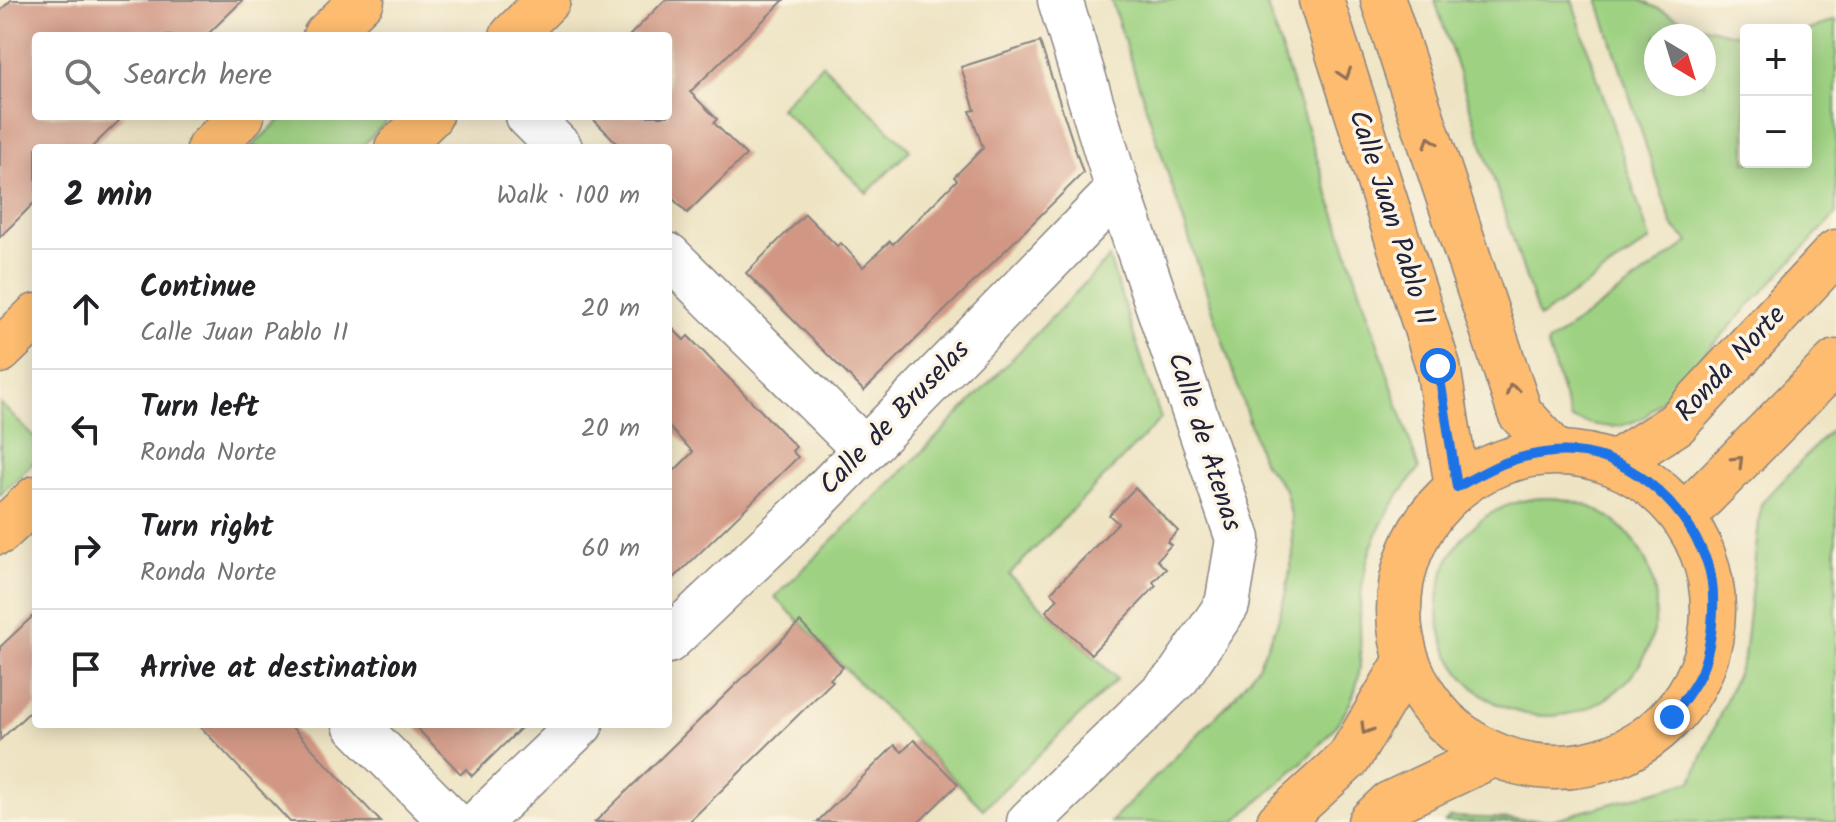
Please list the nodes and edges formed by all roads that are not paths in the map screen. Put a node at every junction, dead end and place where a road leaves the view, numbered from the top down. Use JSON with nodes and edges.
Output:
{"nodes":[{"id":1,"x":362,"y":0,"type":"edge"},
{"id":2,"x":548,"y":0,"type":"edge"},
{"id":3,"x":1060,"y":0,"type":"edge"},
{"id":4,"x":1321,"y":0,"type":"edge"},
{"id":5,"x":1383,"y":0,"type":"edge"},
{"id":6,"x":329,"y":32,"type":"edge"},
{"id":7,"x":516,"y":32,"type":"edge"},
{"id":8,"x":238,"y":120,"type":"edge"},
{"id":9,"x":426,"y":120,"type":"edge"},
{"id":10,"x":532,"y":120,"type":"edge"},
{"id":11,"x":213,"y":144,"type":"edge"},
{"id":12,"x":401,"y":144,"type":"edge"},
{"id":13,"x":556,"y":144,"type":"edge"},
{"id":14,"x":1118,"y":190,"type":"junction"},
{"id":15,"x":1836,"y":252,"type":"edge"},
{"id":16,"x":672,"y":259,"type":"edge"},
{"id":17,"x":32,"y":320,"type":"edge"},
{"id":18,"x":0,"y":351,"type":"edge"},
{"id":19,"x":1836,"y":362,"type":"edge"},
{"id":20,"x":864,"y":449,"type":"junction"},
{"id":21,"x":1556,"y":452,"type":"junction"},
{"id":22,"x":1615,"y":463,"type":"junction"},
{"id":23,"x":1457,"y":487,"type":"junction"},
{"id":24,"x":32,"y":502,"type":"edge"},
{"id":25,"x":1684,"y":516,"type":"junction"},
{"id":26,"x":0,"y":532,"type":"edge"},
{"id":27,"x":672,"y":637,"type":"edge"},
{"id":28,"x":1406,"y":662,"type":"junction"},
{"id":29,"x":359,"y":728,"type":"edge"},
{"id":30,"x":577,"y":728,"type":"edge"},
{"id":31,"x":1493,"y":755,"type":"junction"},
{"id":32,"x":452,"y":822,"type":"edge"},
{"id":33,"x":479,"y":822,"type":"edge"},
{"id":34,"x":1029,"y":822,"type":"edge"},
{"id":35,"x":1279,"y":822,"type":"edge"},
{"id":36,"x":1370,"y":822,"type":"edge"}],
"edges":[{"from":1,"to":6,"type":"main road"},
{"from":2,"to":7,"type":"main road"},
{"from":3,"to":14,"type":"street","name":"Calle de Atenas"},
{"from":4,"to":23,"type":"main road","name":"Calle Juan Pablo II","one_way":true},
{"from":21,"to":5,"type":"main road","one_way":true},
{"from":8,"to":11,"type":"main road"},
{"from":9,"to":12,"type":"main road"},
{"from":10,"to":13,"type":"street"},
{"from":14,"to":20,"type":"street","name":"Calle de Bruselas"},
{"from":14,"to":34,"type":"street","name":"Calle de Atenas"},
{"from":15,"to":22,"type":"main road","name":"Ronda Norte"},
{"from":16,"to":20,"type":"street"},
{"from":17,"to":18,"type":"main road"},
{"from":25,"to":19,"type":"main road","one_way":true},
{"from":20,"to":27,"type":"street","name":"Calle de Bruselas"},
{"from":21,"to":22,"type":"main road"},
{"from":21,"to":23,"type":"main road"},
{"from":22,"to":25,"type":"main road"},
{"from":23,"to":28,"type":"main road"},
{"from":24,"to":26,"type":"main road"},
{"from":25,"to":31,"type":"main road"},
{"from":28,"to":31,"type":"main road"},
{"from":28,"to":35,"type":"main road","one_way":true},
{"from":29,"to":32,"type":"street"},
{"from":30,"to":33,"type":"street"},
{"from":31,"to":36,"type":"main road"}]}
